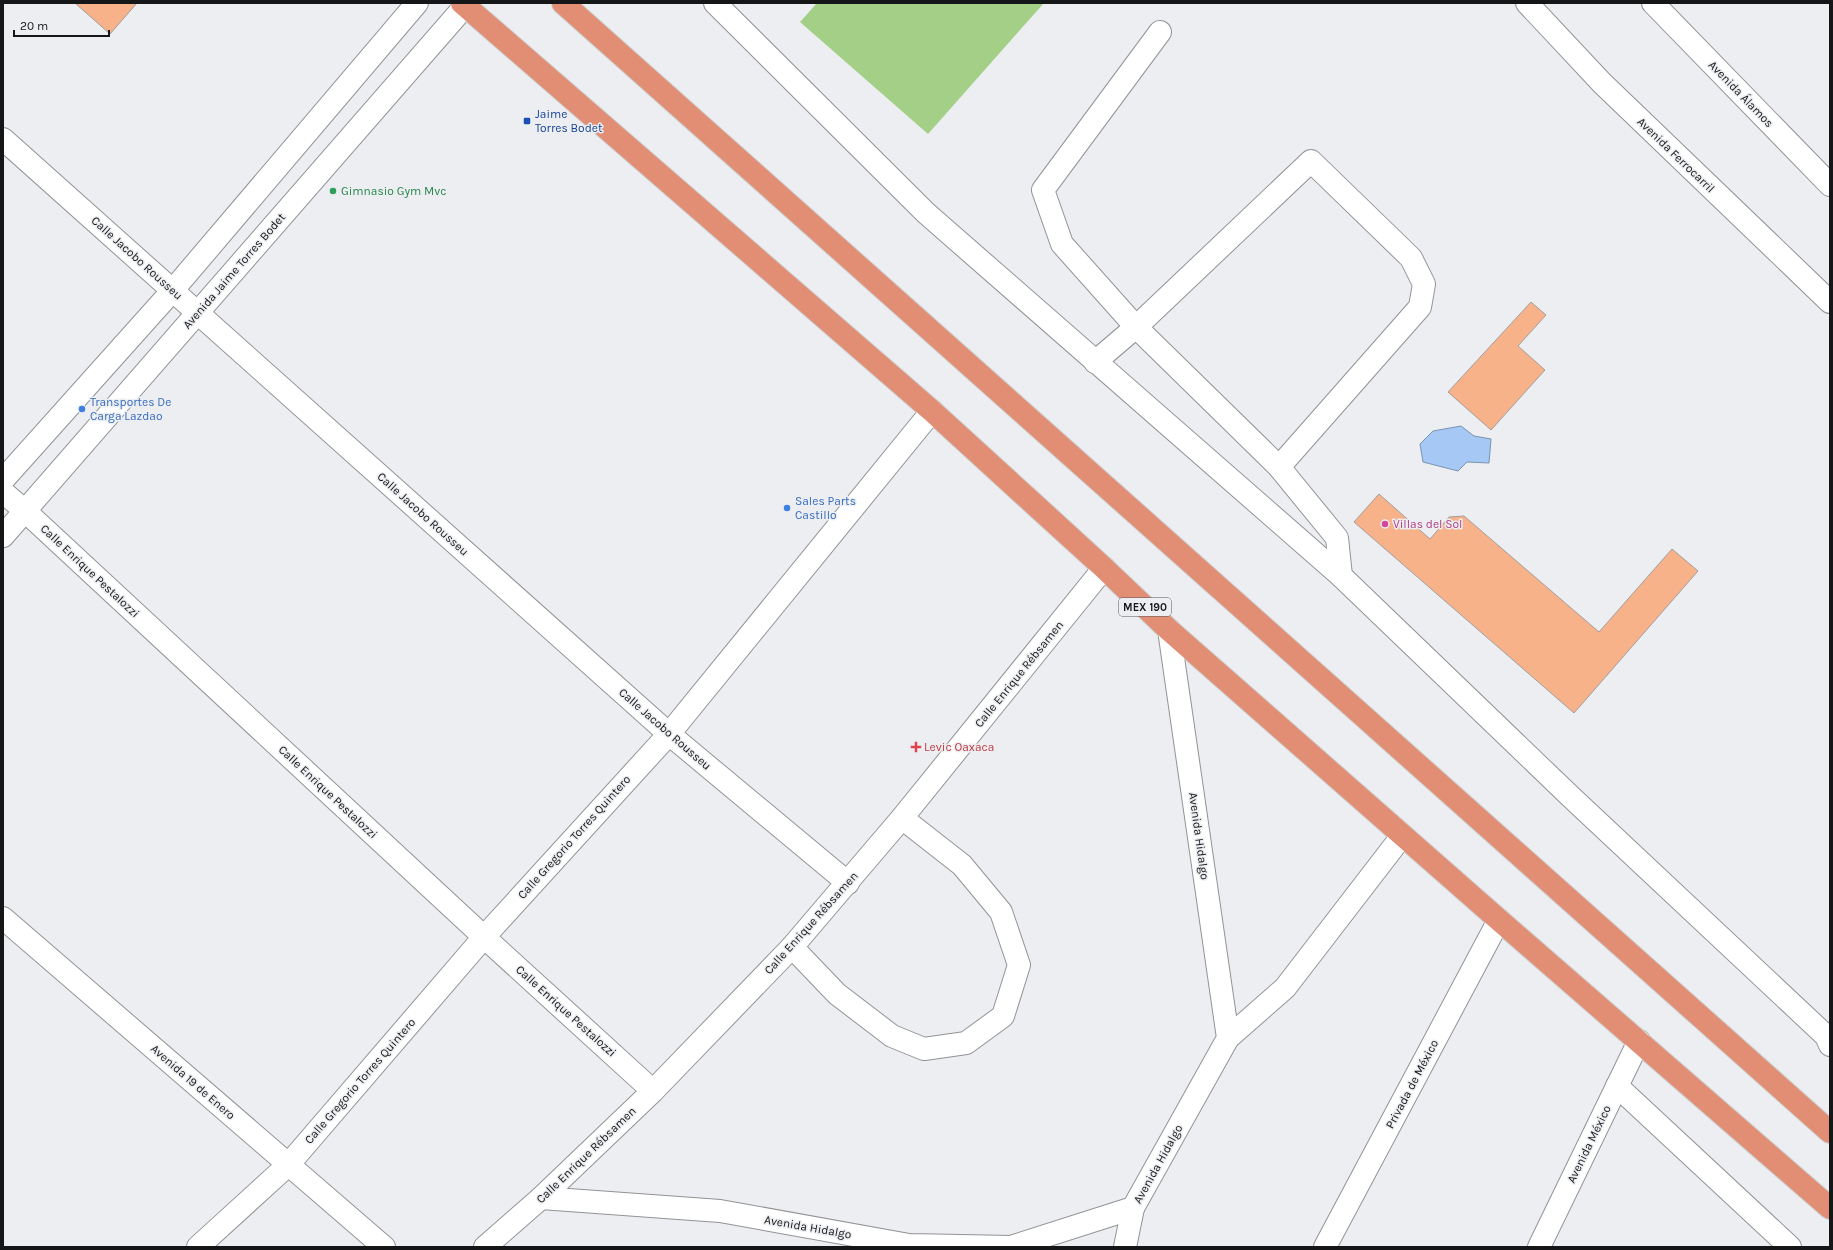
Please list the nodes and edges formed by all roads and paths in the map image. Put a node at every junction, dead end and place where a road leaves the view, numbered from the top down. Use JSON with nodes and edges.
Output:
{"nodes":[{"id":1,"x":417,"y":3,"type":"edge"},
{"id":2,"x":563,"y":3,"type":"edge"},
{"id":3,"x":715,"y":3,"type":"edge"},
{"id":4,"x":1527,"y":3,"type":"edge"},
{"id":5,"x":463,"y":4,"type":"edge"},
{"id":6,"x":1662,"y":6,"type":"edge"},
{"id":7,"x":1160,"y":32,"type":"dead end"},
{"id":8,"x":3,"y":139,"type":"edge"},
{"id":9,"x":1830,"y":185,"type":"edge"},
{"id":10,"x":173,"y":290,"type":"junction"},
{"id":11,"x":1830,"y":302,"type":"edge"},
{"id":12,"x":197,"y":312,"type":"junction"},
{"id":13,"x":1136,"y":327,"type":"junction"},
{"id":14,"x":1095,"y":362,"type":"junction"},
{"id":15,"x":932,"y":411,"type":"junction"},
{"id":16,"x":1279,"y":467,"type":"junction"},
{"id":17,"x":3,"y":480,"type":"edge"},
{"id":18,"x":3,"y":492,"type":"edge"},
{"id":19,"x":24,"y":510,"type":"junction"},
{"id":20,"x":3,"y":536,"type":"edge"},
{"id":21,"x":1104,"y":568,"type":"junction"},
{"id":22,"x":1341,"y":576,"type":"junction"},
{"id":23,"x":1169,"y":630,"type":"junction"},
{"id":24,"x":669,"y":734,"type":"junction"},
{"id":25,"x":902,"y":818,"type":"junction"},
{"id":26,"x":1402,"y":836,"type":"junction"},
{"id":27,"x":848,"y":883,"type":"junction"},
{"id":28,"x":3,"y":918,"type":"edge"},
{"id":29,"x":1499,"y":920,"type":"junction"},
{"id":30,"x":484,"y":937,"type":"junction"},
{"id":31,"x":792,"y":947,"type":"junction"},
{"id":32,"x":1228,"y":1038,"type":"junction"},
{"id":33,"x":1639,"y":1041,"type":"junction"},
{"id":34,"x":1830,"y":1045,"type":"edge"},
{"id":35,"x":1617,"y":1086,"type":"junction"},
{"id":36,"x":653,"y":1091,"type":"junction"},
{"id":37,"x":1830,"y":1132,"type":"edge"},
{"id":38,"x":288,"y":1165,"type":"junction"},
{"id":39,"x":541,"y":1198,"type":"junction"},
{"id":40,"x":1133,"y":1208,"type":"junction"},
{"id":41,"x":1830,"y":1208,"type":"edge"},
{"id":42,"x":198,"y":1247,"type":"edge"},
{"id":43,"x":384,"y":1247,"type":"edge"},
{"id":44,"x":485,"y":1247,"type":"edge"},
{"id":45,"x":1124,"y":1247,"type":"edge"},
{"id":46,"x":1324,"y":1247,"type":"edge"},
{"id":47,"x":1539,"y":1247,"type":"edge"},
{"id":48,"x":1790,"y":1247,"type":"edge"}],
"edges":[{"from":1,"to":10,"type":"street"},
{"from":2,"to":37,"type":"highway"},
{"from":3,"to":14,"type":"street"},
{"from":4,"to":11,"type":"street","name":"Avenida Ferrocarril"},
{"from":5,"to":12,"type":"street","name":"Avenida Jaime Torres Bodet"},
{"from":5,"to":15,"type":"highway","number":"MEX 190"},
{"from":6,"to":9,"type":"street","name":"Avenida Álamos"},
{"from":7,"to":13,"type":"street"},
{"from":8,"to":10,"type":"street","name":"Calle Jacobo Rousseu"},
{"from":10,"to":12,"type":"street","name":"Calle Jacobo Rousseu"},
{"from":10,"to":17,"type":"street"},
{"from":12,"to":19,"type":"street","name":"Avenida Jaime Torres Bodet"},
{"from":12,"to":24,"type":"street","name":"Calle Jacobo Rousseu"},
{"from":13,"to":14,"type":"street"},
{"from":13,"to":16,"type":"street"},
{"from":13,"to":16,"type":"street"},
{"from":14,"to":22,"type":"street"},
{"from":15,"to":21,"type":"highway","number":"MEX 190"},
{"from":15,"to":24,"type":"street","name":"Calle Gregorio Torres Quintero"},
{"from":16,"to":22,"type":"street"},
{"from":18,"to":19,"type":"street","name":"Calle Enrique Pestalozzi"},
{"from":19,"to":20,"type":"street","name":"Avenida Jaime Torres Bodet"},
{"from":19,"to":30,"type":"street","name":"Calle Enrique Pestalozzi"},
{"from":21,"to":23,"type":"highway","number":"MEX 190"},
{"from":21,"to":25,"type":"street","name":"Calle Enrique Rébsamen"},
{"from":22,"to":34,"type":"street"},
{"from":23,"to":26,"type":"highway","number":"MEX 190"},
{"from":23,"to":32,"type":"street","name":"Avenida Hidalgo"},
{"from":24,"to":27,"type":"street","name":"Calle Jacobo Rousseu"},
{"from":24,"to":30,"type":"street","name":"Calle Gregorio Torres Quintero"},
{"from":25,"to":27,"type":"street","name":"Calle Enrique Rébsamen"},
{"from":25,"to":31,"type":"street"},
{"from":26,"to":29,"type":"highway","number":"MEX 190"},
{"from":26,"to":32,"type":"street"},
{"from":27,"to":31,"type":"street","name":"Calle Enrique Rébsamen"},
{"from":28,"to":38,"type":"street","name":"Avenida 19 de Enero"},
{"from":29,"to":33,"type":"highway","number":"MEX 190"},
{"from":29,"to":46,"type":"street","name":"Privada de México"},
{"from":30,"to":36,"type":"street","name":"Calle Enrique Pestalozzi"},
{"from":30,"to":38,"type":"street","name":"Calle Gregorio Torres Quintero"},
{"from":31,"to":36,"type":"street","name":"Calle Enrique Rébsamen"},
{"from":32,"to":40,"type":"street","name":"Avenida Hidalgo"},
{"from":33,"to":35,"type":"street","name":"Avenida México"},
{"from":33,"to":41,"type":"highway","number":"MEX 190"},
{"from":35,"to":47,"type":"street","name":"Avenida México"},
{"from":35,"to":48,"type":"street"},
{"from":36,"to":39,"type":"street","name":"Calle Enrique Rébsamen"},
{"from":38,"to":42,"type":"street","name":"Calle Gregorio Torres Quintero"},
{"from":38,"to":43,"type":"street","name":"Avenida 19 de Enero"},
{"from":39,"to":40,"type":"street","name":"Avenida Hidalgo"},
{"from":39,"to":44,"type":"street","name":"Calle Enrique Rébsamen"},
{"from":40,"to":45,"type":"street"}]}
